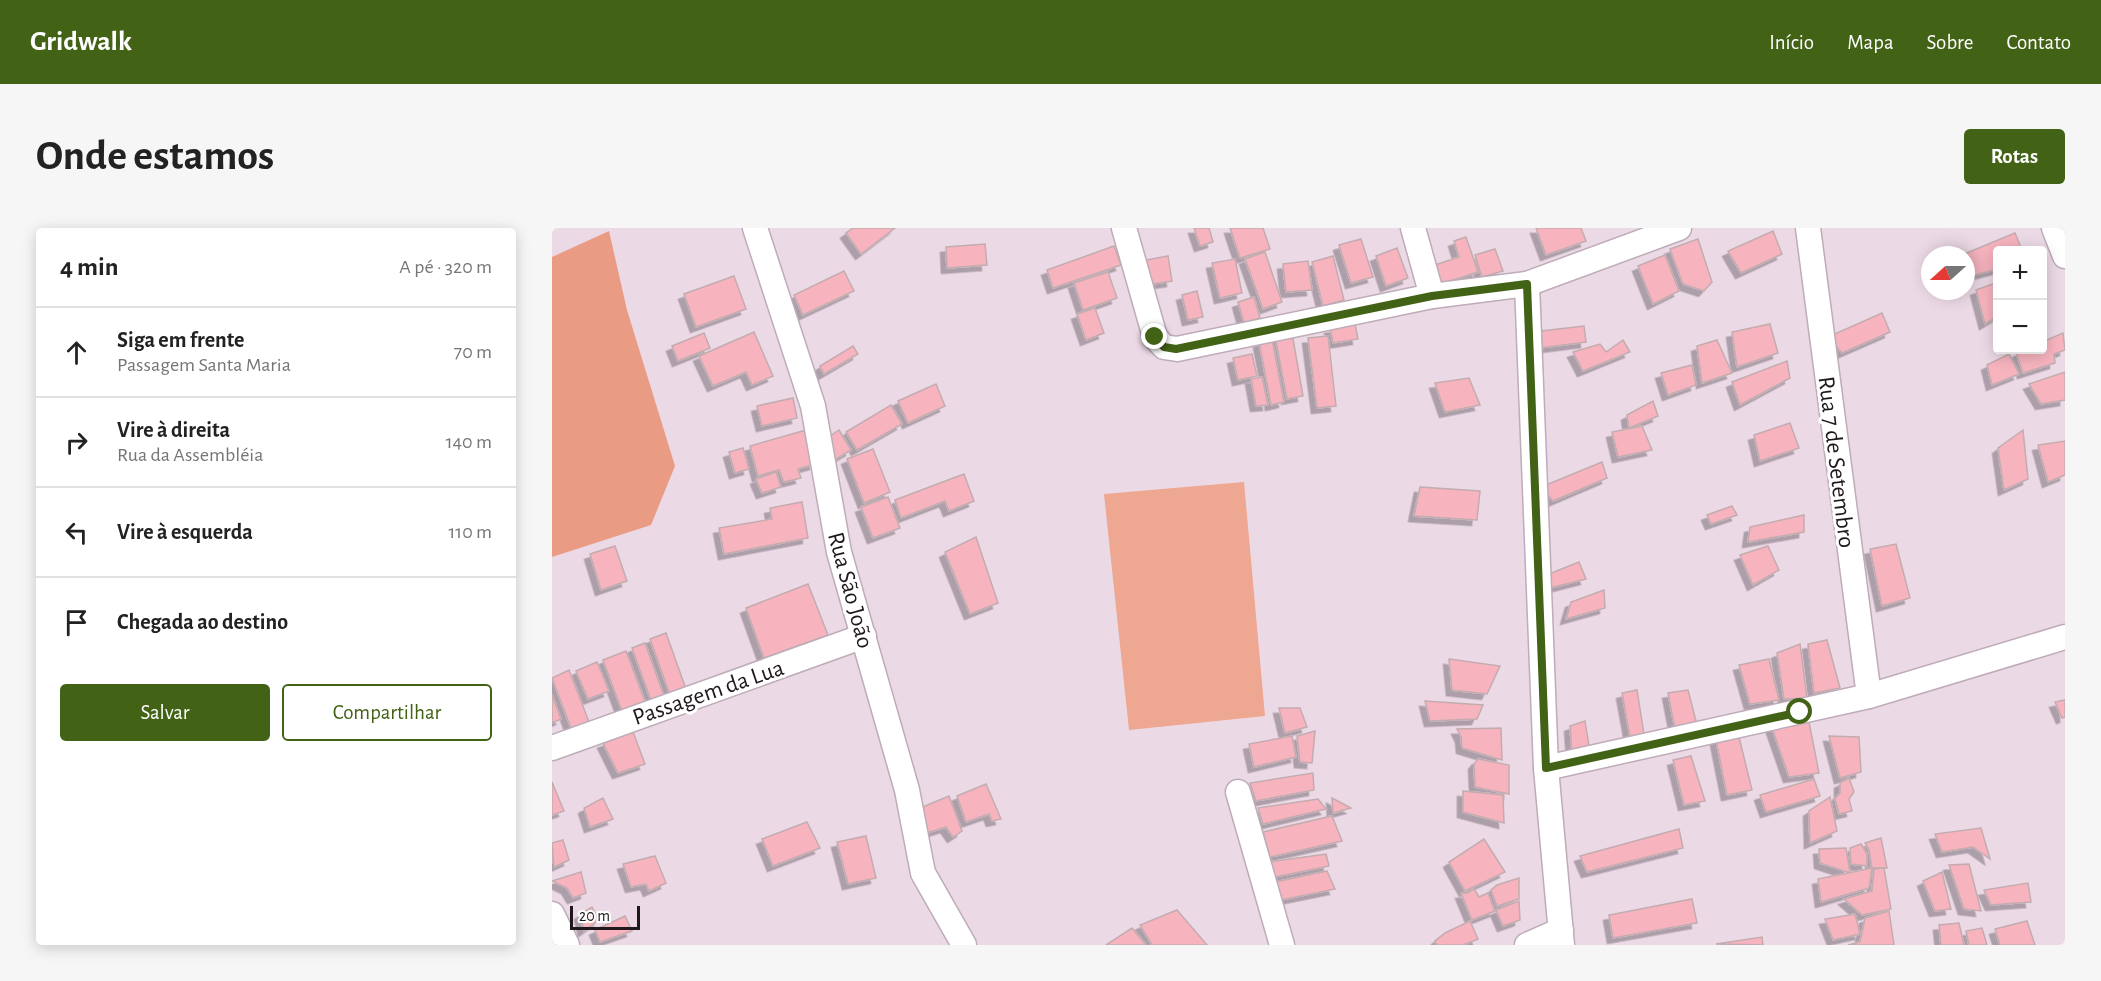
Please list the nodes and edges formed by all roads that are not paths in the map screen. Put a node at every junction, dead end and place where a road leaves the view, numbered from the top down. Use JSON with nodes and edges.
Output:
{"nodes":[{"id":1,"x":755,"y":228,"type":"edge"},
{"id":2,"x":1124,"y":228,"type":"edge"},
{"id":3,"x":1413,"y":228,"type":"edge"},
{"id":4,"x":1680,"y":228,"type":"edge"},
{"id":5,"x":1808,"y":228,"type":"edge"},
{"id":6,"x":2054,"y":228,"type":"edge"},
{"id":7,"x":2065,"y":256,"type":"edge"},
{"id":8,"x":1527,"y":284,"type":"junction"},
{"id":9,"x":1432,"y":296,"type":"junction"},
{"id":10,"x":864,"y":636,"type":"junction"},
{"id":11,"x":2065,"y":637,"type":"edge"},
{"id":12,"x":1869,"y":696,"type":"junction"},
{"id":13,"x":552,"y":748,"type":"edge"},
{"id":14,"x":1546,"y":768,"type":"junction"},
{"id":15,"x":1238,"y":792,"type":"dead end"},
{"id":16,"x":552,"y":914,"type":"edge"},
{"id":17,"x":1561,"y":938,"type":"edge"},
{"id":18,"x":567,"y":945,"type":"edge"},
{"id":19,"x":964,"y":945,"type":"edge"},
{"id":20,"x":1282,"y":945,"type":"edge"},
{"id":21,"x":1527,"y":945,"type":"edge"}],
"edges":[{"from":1,"to":10,"type":"street","name":"Rua São João"},
{"from":2,"to":9,"type":"street"},
{"from":3,"to":9,"type":"street"},
{"from":4,"to":8,"type":"street"},
{"from":5,"to":12,"type":"street","name":"Rua 7 de Setembro"},
{"from":6,"to":7,"type":"street"},
{"from":8,"to":9,"type":"street"},
{"from":8,"to":14,"type":"street"},
{"from":10,"to":13,"type":"street","name":"Passagem da Lua"},
{"from":10,"to":19,"type":"street","name":"Rua São João"},
{"from":11,"to":12,"type":"street"},
{"from":12,"to":14,"type":"street"},
{"from":14,"to":17,"type":"street"},
{"from":15,"to":20,"type":"street"},
{"from":16,"to":18,"type":"street"},
{"from":17,"to":21,"type":"street"}]}
